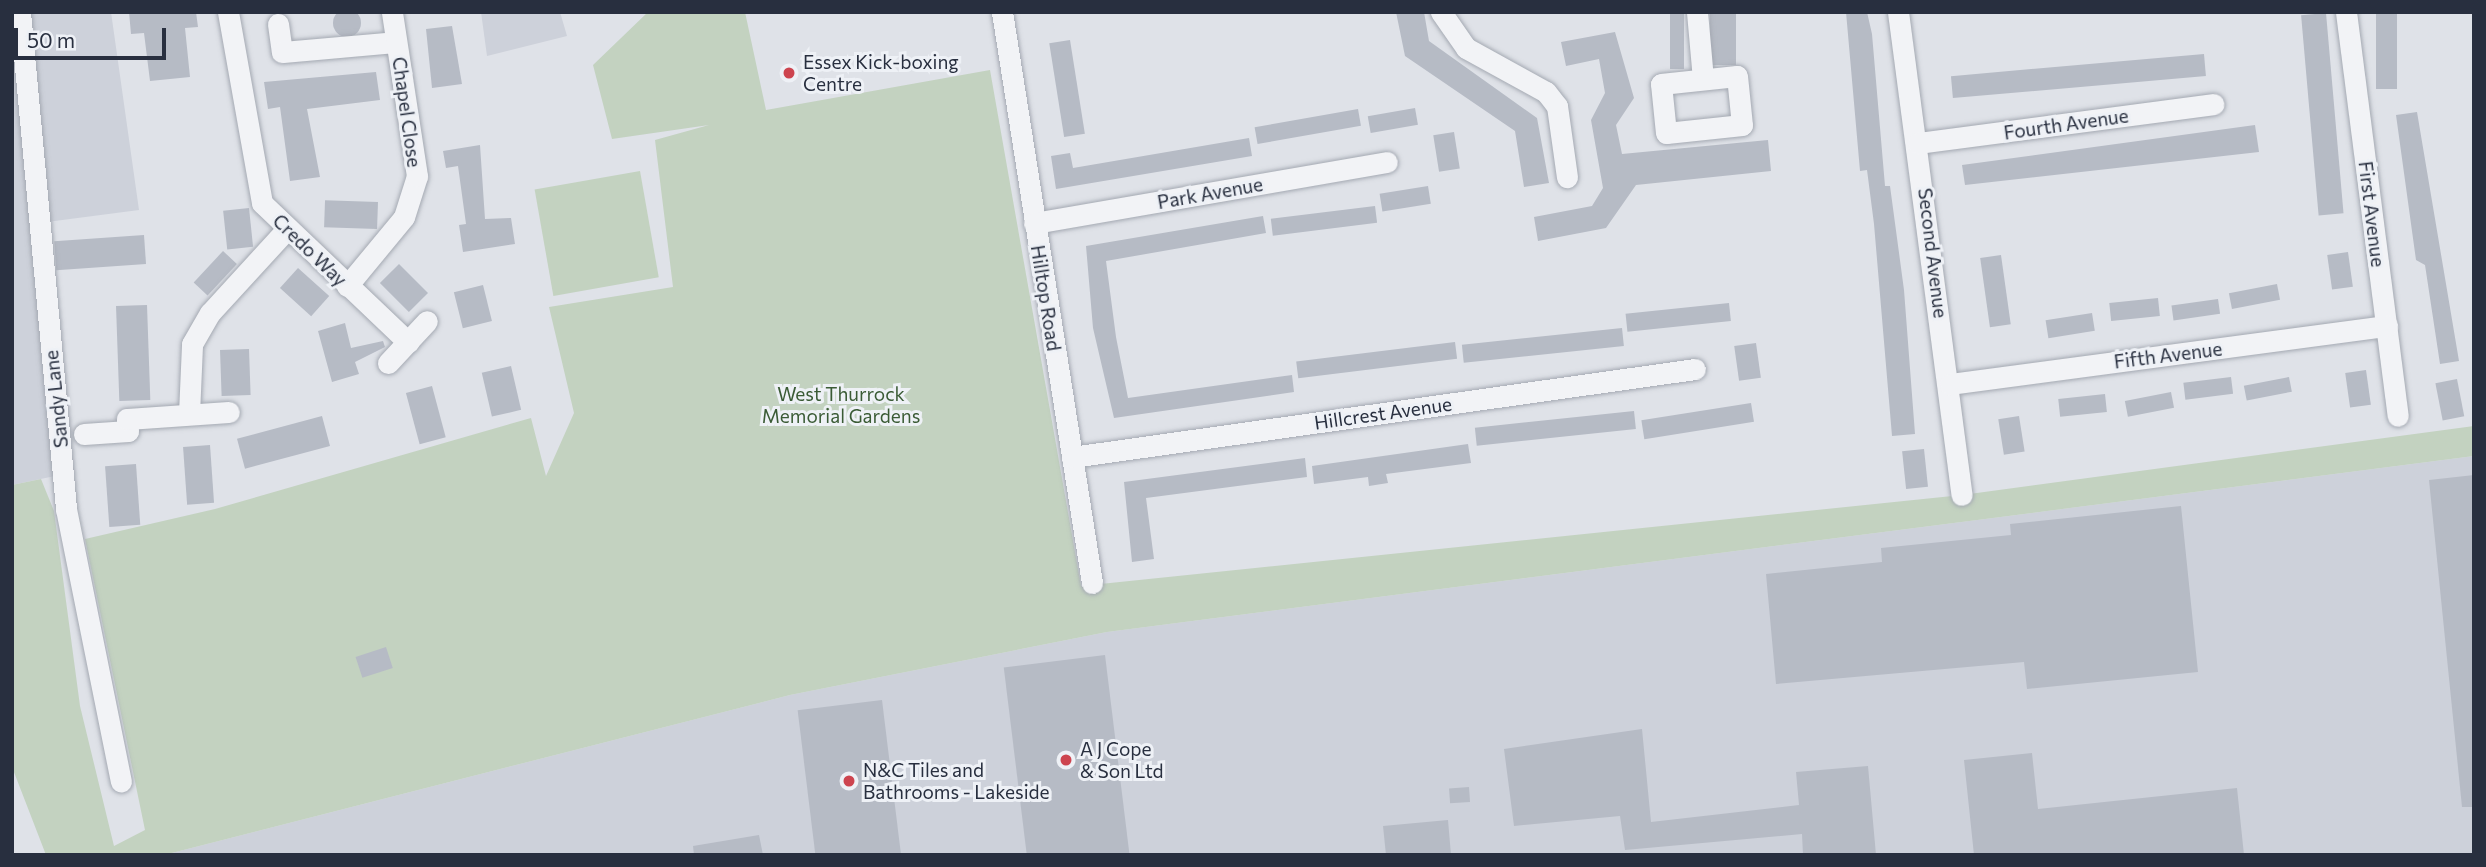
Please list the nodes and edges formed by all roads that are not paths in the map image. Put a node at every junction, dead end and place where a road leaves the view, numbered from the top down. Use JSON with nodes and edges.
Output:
{"nodes":[{"id":1,"x":20,"y":12,"type":"edge"},
{"id":2,"x":228,"y":12,"type":"edge"},
{"id":3,"x":392,"y":12,"type":"edge"},
{"id":4,"x":1002,"y":12,"type":"edge"},
{"id":5,"x":1441,"y":12,"type":"edge"},
{"id":6,"x":1697,"y":12,"type":"edge"},
{"id":7,"x":1898,"y":12,"type":"edge"},
{"id":8,"x":2346,"y":12,"type":"edge"},
{"id":9,"x":278,"y":24,"type":"dead end"},
{"id":10,"x":397,"y":42,"type":"junction"},
{"id":11,"x":1703,"y":79,"type":"dead end"},
{"id":12,"x":2213,"y":104,"type":"dead end"},
{"id":13,"x":1918,"y":143,"type":"junction"},
{"id":14,"x":1387,"y":162,"type":"dead end"},
{"id":15,"x":1567,"y":177,"type":"dead end"},
{"id":16,"x":1034,"y":223,"type":"junction"},
{"id":17,"x":286,"y":230,"type":"junction"},
{"id":18,"x":347,"y":286,"type":"junction"},
{"id":19,"x":427,"y":321,"type":"dead end"},
{"id":20,"x":2387,"y":326,"type":"junction"},
{"id":21,"x":408,"y":342,"type":"junction"},
{"id":22,"x":388,"y":363,"type":"dead end"},
{"id":23,"x":1695,"y":369,"type":"dead end"},
{"id":24,"x":1950,"y":384,"type":"junction"},
{"id":25,"x":229,"y":412,"type":"dead end"},
{"id":26,"x":188,"y":414,"type":"junction"},
{"id":27,"x":2398,"y":416,"type":"dead end"},
{"id":28,"x":84,"y":434,"type":"dead end"},
{"id":29,"x":1072,"y":457,"type":"junction"},
{"id":30,"x":1962,"y":495,"type":"dead end"},
{"id":31,"x":1093,"y":583,"type":"dead end"},
{"id":32,"x":121,"y":782,"type":"dead end"}],
"edges":[{"from":1,"to":32,"type":"street","name":"Sandy Lane"},
{"from":2,"to":17,"type":"street","name":"Credo Way"},
{"from":3,"to":10,"type":"street","name":"Chapel Close"},
{"from":4,"to":16,"type":"street","name":"Hilltop Road"},
{"from":5,"to":15,"type":"street"},
{"from":6,"to":11,"type":"street"},
{"from":7,"to":13,"type":"street","name":"Second Avenue"},
{"from":8,"to":20,"type":"street","name":"First Avenue"},
{"from":9,"to":10,"type":"street","name":"Chapel Close"},
{"from":10,"to":18,"type":"street","name":"Chapel Close"},
{"from":12,"to":13,"type":"street","name":"Fourth Avenue"},
{"from":13,"to":24,"type":"street","name":"Second Avenue"},
{"from":14,"to":16,"type":"street","name":"Park Avenue"},
{"from":16,"to":29,"type":"street","name":"Hilltop Road"},
{"from":17,"to":18,"type":"street","name":"Credo Way"},
{"from":17,"to":26,"type":"street"},
{"from":18,"to":21,"type":"street","name":"Credo Way"},
{"from":19,"to":21,"type":"street"},
{"from":20,"to":24,"type":"street","name":"Fifth Avenue"},
{"from":20,"to":27,"type":"street","name":"First Avenue"},
{"from":21,"to":22,"type":"street"},
{"from":23,"to":29,"type":"street","name":"Hillcrest Avenue"},
{"from":24,"to":30,"type":"street","name":"Second Avenue"},
{"from":25,"to":26,"type":"street"},
{"from":26,"to":28,"type":"street"},
{"from":29,"to":31,"type":"street","name":"Hilltop Road"}]}
